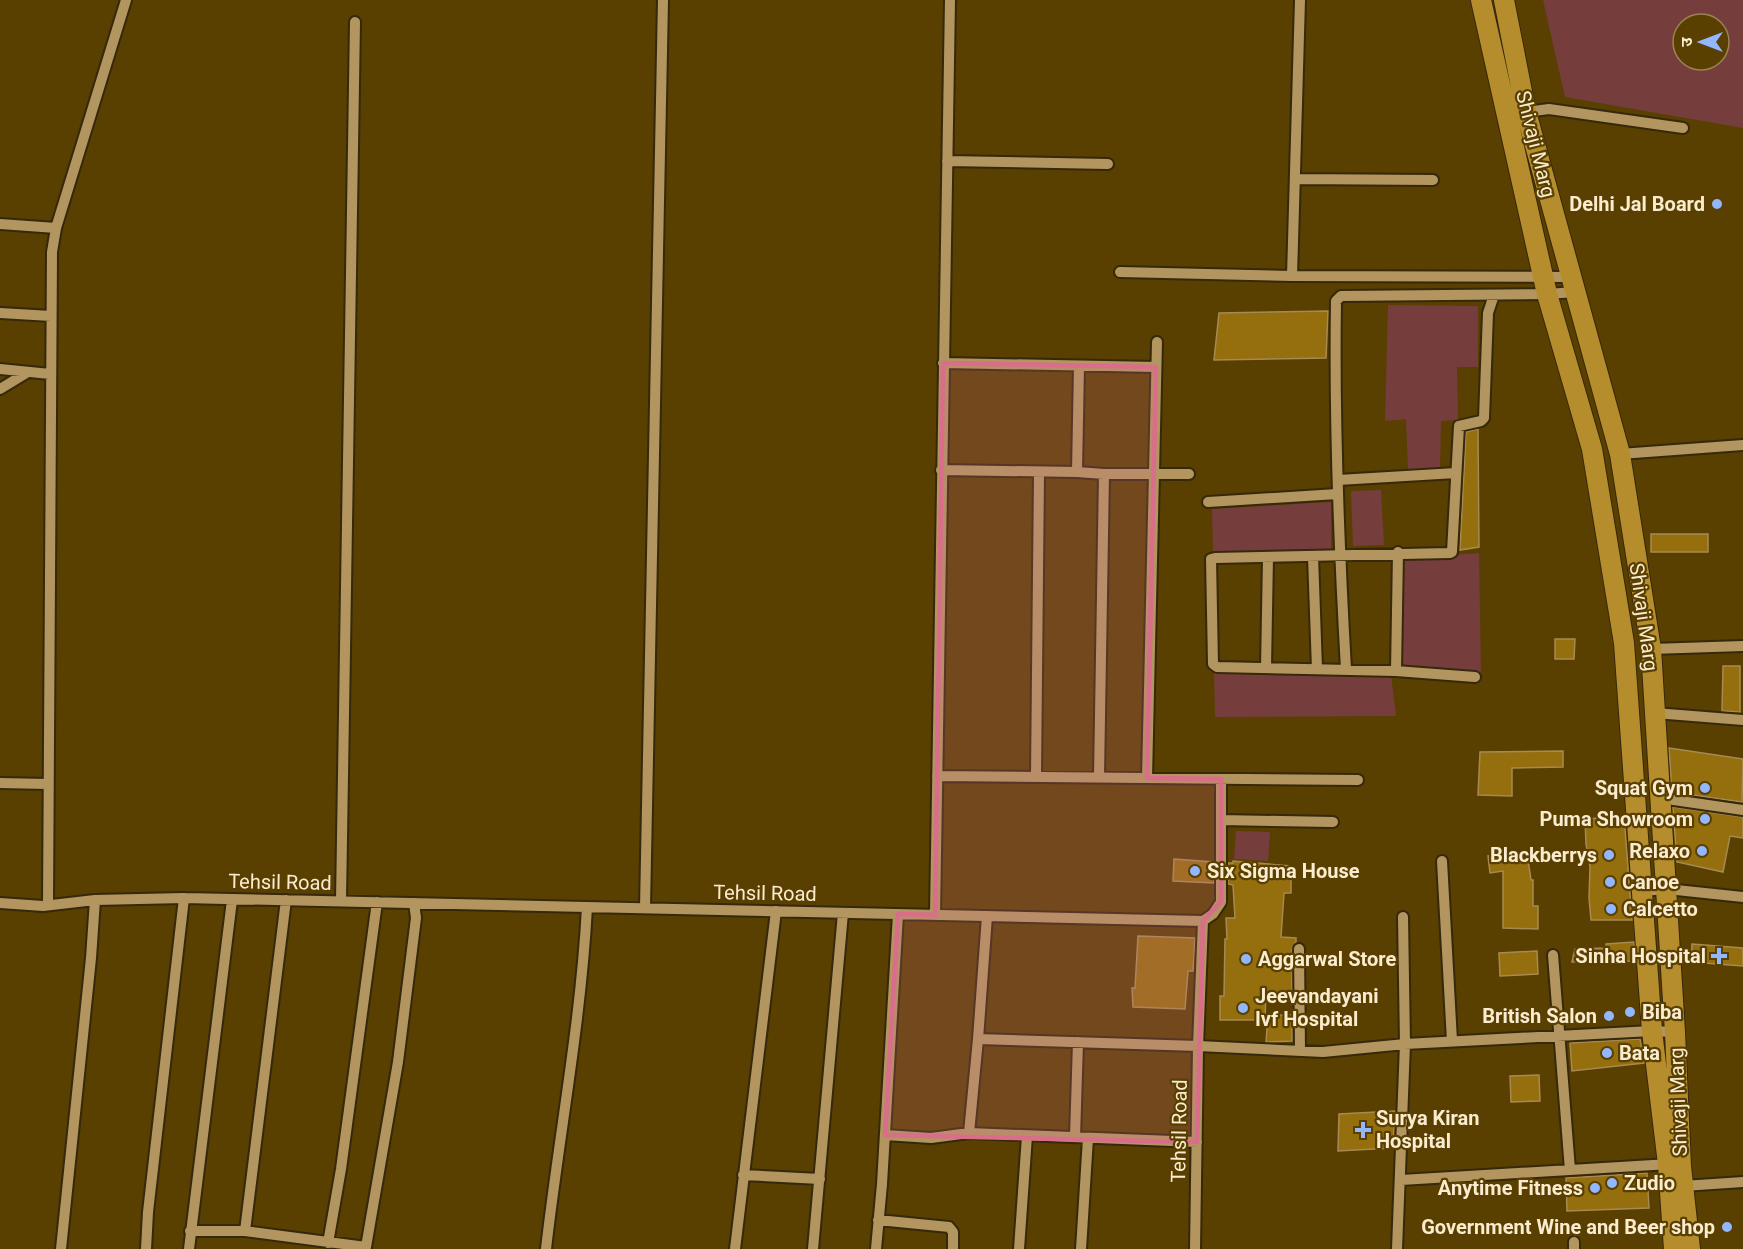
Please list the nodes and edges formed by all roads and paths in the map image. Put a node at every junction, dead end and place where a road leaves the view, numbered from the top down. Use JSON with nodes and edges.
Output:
{"nodes":[{"id":1,"x":126,"y":0,"type":"edge"},
{"id":2,"x":663,"y":0,"type":"edge"},
{"id":3,"x":950,"y":0,"type":"edge"},
{"id":4,"x":1300,"y":0,"type":"edge"},
{"id":5,"x":1481,"y":0,"type":"edge"},
{"id":6,"x":1504,"y":0,"type":"edge"},
{"id":7,"x":355,"y":22,"type":"dead end"},
{"id":8,"x":1526,"y":112,"type":"junction"},
{"id":9,"x":1683,"y":128,"type":"dead end"},
{"id":10,"x":947,"y":161,"type":"junction"},
{"id":11,"x":1108,"y":164,"type":"dead end"},
{"id":12,"x":1295,"y":179,"type":"junction"},
{"id":13,"x":1434,"y":180,"type":"dead end"},
{"id":14,"x":0,"y":224,"type":"edge"},
{"id":15,"x":56,"y":228,"type":"junction"},
{"id":16,"x":1119,"y":272,"type":"dead end"},
{"id":17,"x":1292,"y":276,"type":"junction"},
{"id":18,"x":1573,"y":285,"type":"junction"},
{"id":19,"x":1545,"y":286,"type":"junction"},
{"id":20,"x":1494,"y":295,"type":"junction"},
{"id":21,"x":0,"y":313,"type":"edge"},
{"id":22,"x":51,"y":316,"type":"junction"},
{"id":23,"x":1156,"y":342,"type":"dead end"},
{"id":24,"x":943,"y":363,"type":"junction"},
{"id":25,"x":1079,"y":366,"type":"junction"},
{"id":26,"x":1156,"y":367,"type":"junction"},
{"id":27,"x":0,"y":369,"type":"edge"},
{"id":28,"x":28,"y":371,"type":"junction"},
{"id":29,"x":50,"y":374,"type":"junction"},
{"id":30,"x":0,"y":389,"type":"edge"},
{"id":31,"x":1743,"y":445,"type":"edge"},
{"id":32,"x":1620,"y":454,"type":"junction"},
{"id":33,"x":941,"y":470,"type":"junction"},
{"id":34,"x":1039,"y":472,"type":"junction"},
{"id":35,"x":1077,"y":472,"type":"junction"},
{"id":36,"x":1154,"y":473,"type":"junction"},
{"id":37,"x":1456,"y":473,"type":"junction"},
{"id":38,"x":1104,"y":474,"type":"junction"},
{"id":39,"x":1189,"y":474,"type":"dead end"},
{"id":40,"x":1338,"y":480,"type":"junction"},
{"id":41,"x":1337,"y":494,"type":"junction"},
{"id":42,"x":1208,"y":502,"type":"dead end"},
{"id":43,"x":1398,"y":552,"type":"junction"},
{"id":44,"x":1339,"y":555,"type":"junction"},
{"id":45,"x":1313,"y":556,"type":"junction"},
{"id":46,"x":1268,"y":557,"type":"junction"},
{"id":47,"x":1743,"y":646,"type":"edge"},
{"id":48,"x":1651,"y":649,"type":"junction"},
{"id":49,"x":1266,"y":667,"type":"junction"},
{"id":50,"x":1317,"y":669,"type":"junction"},
{"id":51,"x":1346,"y":669,"type":"junction"},
{"id":52,"x":1396,"y":671,"type":"junction"},
{"id":53,"x":1475,"y":676,"type":"dead end"},
{"id":54,"x":1655,"y":712,"type":"junction"},
{"id":55,"x":1743,"y":720,"type":"edge"},
{"id":56,"x":937,"y":776,"type":"junction"},
{"id":57,"x":1036,"y":777,"type":"junction"},
{"id":58,"x":1099,"y":777,"type":"junction"},
{"id":59,"x":1147,"y":778,"type":"junction"},
{"id":60,"x":1221,"y":779,"type":"junction"},
{"id":61,"x":1358,"y":780,"type":"dead end"},
{"id":62,"x":0,"y":783,"type":"edge"},
{"id":63,"x":48,"y":784,"type":"junction"},
{"id":64,"x":1660,"y":798,"type":"junction"},
{"id":65,"x":1743,"y":810,"type":"edge"},
{"id":66,"x":1221,"y":820,"type":"junction"},
{"id":67,"x":1333,"y":822,"type":"dead end"},
{"id":68,"x":1442,"y":861,"type":"dead end"},
{"id":69,"x":1667,"y":889,"type":"junction"},
{"id":70,"x":1642,"y":891,"type":"junction"},
{"id":71,"x":1743,"y":897,"type":"edge"},
{"id":72,"x":184,"y":898,"type":"junction"},
{"id":73,"x":95,"y":900,"type":"junction"},
{"id":74,"x":232,"y":900,"type":"junction"},
{"id":75,"x":286,"y":900,"type":"junction"},
{"id":76,"x":341,"y":901,"type":"junction"},
{"id":77,"x":376,"y":902,"type":"junction"},
{"id":78,"x":0,"y":903,"type":"edge"},
{"id":79,"x":414,"y":903,"type":"junction"},
{"id":80,"x":48,"y":904,"type":"junction"},
{"id":81,"x":587,"y":907,"type":"junction"},
{"id":82,"x":645,"y":908,"type":"junction"},
{"id":83,"x":776,"y":911,"type":"junction"},
{"id":84,"x":843,"y":913,"type":"junction"},
{"id":85,"x":898,"y":914,"type":"junction"},
{"id":86,"x":935,"y":915,"type":"junction"},
{"id":87,"x":987,"y":916,"type":"junction"},
{"id":88,"x":1403,"y":917,"type":"dead end"},
{"id":89,"x":1203,"y":921,"type":"junction"},
{"id":90,"x":1299,"y":949,"type":"dead end"},
{"id":91,"x":1553,"y":955,"type":"dead end"},
{"id":92,"x":1652,"y":1031,"type":"junction"},
{"id":93,"x":1675,"y":1032,"type":"junction"},
{"id":94,"x":1560,"y":1035,"type":"junction"},
{"id":95,"x":978,"y":1039,"type":"junction"},
{"id":96,"x":1452,"y":1041,"type":"junction"},
{"id":97,"x":1078,"y":1042,"type":"junction"},
{"id":98,"x":1405,"y":1044,"type":"junction"},
{"id":99,"x":1198,"y":1046,"type":"junction"},
{"id":100,"x":1300,"y":1051,"type":"junction"},
{"id":101,"x":969,"y":1133,"type":"junction"},
{"id":102,"x":885,"y":1135,"type":"junction"},
{"id":103,"x":1027,"y":1136,"type":"junction"},
{"id":104,"x":1075,"y":1137,"type":"junction"},
{"id":105,"x":1088,"y":1138,"type":"junction"},
{"id":106,"x":1197,"y":1142,"type":"junction"},
{"id":107,"x":1674,"y":1165,"type":"junction"},
{"id":108,"x":1570,"y":1170,"type":"junction"},
{"id":109,"x":743,"y":1175,"type":"junction"},
{"id":110,"x":820,"y":1179,"type":"junction"},
{"id":111,"x":1401,"y":1180,"type":"junction"},
{"id":112,"x":1743,"y":1182,"type":"edge"},
{"id":113,"x":1683,"y":1186,"type":"junction"},
{"id":114,"x":878,"y":1221,"type":"junction"},
{"id":115,"x":190,"y":1231,"type":"junction"},
{"id":116,"x":245,"y":1231,"type":"junction"},
{"id":117,"x":328,"y":1243,"type":"junction"},
{"id":118,"x":61,"y":1249,"type":"edge"},
{"id":119,"x":146,"y":1249,"type":"edge"},
{"id":120,"x":189,"y":1249,"type":"edge"},
{"id":121,"x":365,"y":1249,"type":"edge"},
{"id":122,"x":546,"y":1249,"type":"edge"},
{"id":123,"x":735,"y":1249,"type":"edge"},
{"id":124,"x":813,"y":1249,"type":"edge"},
{"id":125,"x":876,"y":1249,"type":"edge"},
{"id":126,"x":953,"y":1249,"type":"edge"},
{"id":127,"x":1019,"y":1249,"type":"edge"},
{"id":128,"x":1081,"y":1249,"type":"edge"},
{"id":129,"x":1195,"y":1249,"type":"edge"},
{"id":130,"x":1397,"y":1249,"type":"edge"},
{"id":131,"x":1674,"y":1249,"type":"edge"},
{"id":132,"x":1689,"y":1249,"type":"edge"}],
"edges":[{"from":1,"to":15,"type":"street"},
{"from":2,"to":82,"type":"street"},
{"from":3,"to":10,"type":"street"},
{"from":4,"to":12,"type":"street"},
{"from":5,"to":19,"type":"main road","name":"Shivaji Marg"},
{"from":6,"to":8,"type":"main road","name":"Shivaji Marg"},
{"from":7,"to":76,"type":"street"},
{"from":8,"to":9,"type":"street"},
{"from":8,"to":18,"type":"main road","name":"Shivaji Marg"},
{"from":10,"to":11,"type":"street"},
{"from":10,"to":24,"type":"street"},
{"from":12,"to":13,"type":"street"},
{"from":12,"to":17,"type":"street"},
{"from":14,"to":15,"type":"street"},
{"from":15,"to":22,"type":"street"},
{"from":16,"to":17,"type":"street"},
{"from":17,"to":19,"type":"street"},
{"from":18,"to":19,"type":"street"},
{"from":18,"to":19,"type":"street"},
{"from":18,"to":32,"type":"main road","name":"Shivaji Marg"},
{"from":19,"to":20,"type":"street"},
{"from":19,"to":70,"type":"main road","name":"Shivaji Marg"},
{"from":20,"to":37,"type":"street"},
{"from":20,"to":40,"type":"street"},
{"from":21,"to":22,"type":"street"},
{"from":22,"to":29,"type":"street"},
{"from":23,"to":26,"type":"street"},
{"from":24,"to":25,"type":"street"},
{"from":24,"to":33,"type":"street"},
{"from":25,"to":26,"type":"street"},
{"from":25,"to":35,"type":"street"},
{"from":26,"to":36,"type":"street"},
{"from":27,"to":28,"type":"street"},
{"from":28,"to":29,"type":"street"},
{"from":28,"to":30,"type":"street"},
{"from":29,"to":63,"type":"street"},
{"from":31,"to":32,"type":"street"},
{"from":32,"to":48,"type":"main road","name":"Shivaji Marg"},
{"from":33,"to":34,"type":"street"},
{"from":33,"to":56,"type":"street"},
{"from":34,"to":35,"type":"street"},
{"from":34,"to":57,"type":"street"},
{"from":35,"to":38,"type":"street"},
{"from":36,"to":38,"type":"street"},
{"from":36,"to":39,"type":"street"},
{"from":36,"to":59,"type":"street"},
{"from":37,"to":40,"type":"street"},
{"from":37,"to":43,"type":"street"},
{"from":38,"to":58,"type":"street"},
{"from":40,"to":41,"type":"street"},
{"from":41,"to":42,"type":"street"},
{"from":41,"to":44,"type":"street"},
{"from":43,"to":44,"type":"street"},
{"from":43,"to":52,"type":"street"},
{"from":44,"to":45,"type":"street"},
{"from":44,"to":51,"type":"street"},
{"from":45,"to":46,"type":"street"},
{"from":45,"to":50,"type":"street"},
{"from":46,"to":49,"type":"street"},
{"from":46,"to":49,"type":"street"},
{"from":47,"to":48,"type":"street"},
{"from":48,"to":54,"type":"main road","name":"Shivaji Marg"},
{"from":49,"to":50,"type":"street"},
{"from":50,"to":51,"type":"street"},
{"from":51,"to":52,"type":"street"},
{"from":52,"to":53,"type":"street"},
{"from":54,"to":55,"type":"street"},
{"from":54,"to":64,"type":"main road","name":"Shivaji Marg"},
{"from":56,"to":57,"type":"street"},
{"from":56,"to":86,"type":"street"},
{"from":57,"to":58,"type":"street"},
{"from":58,"to":59,"type":"street"},
{"from":59,"to":60,"type":"street"},
{"from":60,"to":61,"type":"street"},
{"from":60,"to":66,"type":"street"},
{"from":62,"to":63,"type":"street"},
{"from":63,"to":80,"type":"street"},
{"from":64,"to":65,"type":"street"},
{"from":64,"to":69,"type":"main road","name":"Shivaji Marg"},
{"from":66,"to":67,"type":"street"},
{"from":66,"to":89,"type":"street"},
{"from":68,"to":96,"type":"street"},
{"from":69,"to":70,"type":"street"},
{"from":69,"to":71,"type":"street"},
{"from":69,"to":93,"type":"main road","name":"Shivaji Marg"},
{"from":70,"to":92,"type":"main road","name":"Shivaji Marg"},
{"from":72,"to":73,"type":"street","name":"Tehsil Road"},
{"from":72,"to":74,"type":"street","name":"Tehsil Road"},
{"from":72,"to":119,"type":"street"},
{"from":73,"to":80,"type":"street","name":"Tehsil Road"},
{"from":73,"to":118,"type":"street"},
{"from":74,"to":75,"type":"street","name":"Tehsil Road"},
{"from":74,"to":115,"type":"street"},
{"from":75,"to":76,"type":"street","name":"Tehsil Road"},
{"from":75,"to":116,"type":"street"},
{"from":76,"to":77,"type":"street","name":"Tehsil Road"},
{"from":77,"to":79,"type":"street","name":"Tehsil Road"},
{"from":77,"to":117,"type":"street"},
{"from":78,"to":80,"type":"street","name":"Tehsil Road"},
{"from":79,"to":81,"type":"street","name":"Tehsil Road"},
{"from":79,"to":121,"type":"street"},
{"from":81,"to":82,"type":"street","name":"Tehsil Road"},
{"from":81,"to":122,"type":"street"},
{"from":82,"to":83,"type":"street","name":"Tehsil Road"},
{"from":83,"to":84,"type":"street","name":"Tehsil Road"},
{"from":83,"to":109,"type":"street"},
{"from":84,"to":85,"type":"street","name":"Tehsil Road"},
{"from":84,"to":110,"type":"street"},
{"from":85,"to":86,"type":"street","name":"Tehsil Road"},
{"from":85,"to":102,"type":"street"},
{"from":86,"to":87,"type":"street","name":"Tehsil Road"},
{"from":87,"to":89,"type":"street","name":"Tehsil Road"},
{"from":87,"to":95,"type":"street"},
{"from":88,"to":98,"type":"street"},
{"from":89,"to":99,"type":"street","name":"Tehsil Road"},
{"from":90,"to":100,"type":"street"},
{"from":91,"to":94,"type":"street"},
{"from":92,"to":93,"type":"street"},
{"from":92,"to":94,"type":"street"},
{"from":92,"to":107,"type":"main road","name":"Shivaji Marg"},
{"from":93,"to":107,"type":"main road","name":"Shivaji Marg"},
{"from":94,"to":96,"type":"street"},
{"from":94,"to":108,"type":"street"},
{"from":95,"to":97,"type":"street"},
{"from":95,"to":101,"type":"street"},
{"from":96,"to":98,"type":"street"},
{"from":97,"to":99,"type":"street"},
{"from":97,"to":104,"type":"street"},
{"from":98,"to":100,"type":"street"},
{"from":98,"to":111,"type":"street"},
{"from":99,"to":100,"type":"street"},
{"from":99,"to":106,"type":"street","name":"Tehsil Road"},
{"from":101,"to":102,"type":"street"},
{"from":101,"to":103,"type":"street"},
{"from":102,"to":114,"type":"street"},
{"from":103,"to":104,"type":"street"},
{"from":103,"to":127,"type":"street"},
{"from":104,"to":105,"type":"street"},
{"from":105,"to":106,"type":"street"},
{"from":105,"to":128,"type":"street"},
{"from":106,"to":129,"type":"street","name":"Tehsil Road"},
{"from":107,"to":108,"type":"street"},
{"from":107,"to":113,"type":"main road","name":"Shivaji Marg"},
{"from":107,"to":131,"type":"main road","name":"Shivaji Marg"},
{"from":108,"to":111,"type":"street"},
{"from":109,"to":110,"type":"street"},
{"from":109,"to":123,"type":"street"},
{"from":110,"to":124,"type":"street"},
{"from":111,"to":130,"type":"street"},
{"from":112,"to":113,"type":"street"},
{"from":113,"to":132,"type":"main road","name":"Shivaji Marg"},
{"from":114,"to":125,"type":"street"},
{"from":114,"to":126,"type":"street"},
{"from":115,"to":116,"type":"street"},
{"from":115,"to":120,"type":"street"},
{"from":116,"to":117,"type":"street"},
{"from":117,"to":121,"type":"street"}]}
